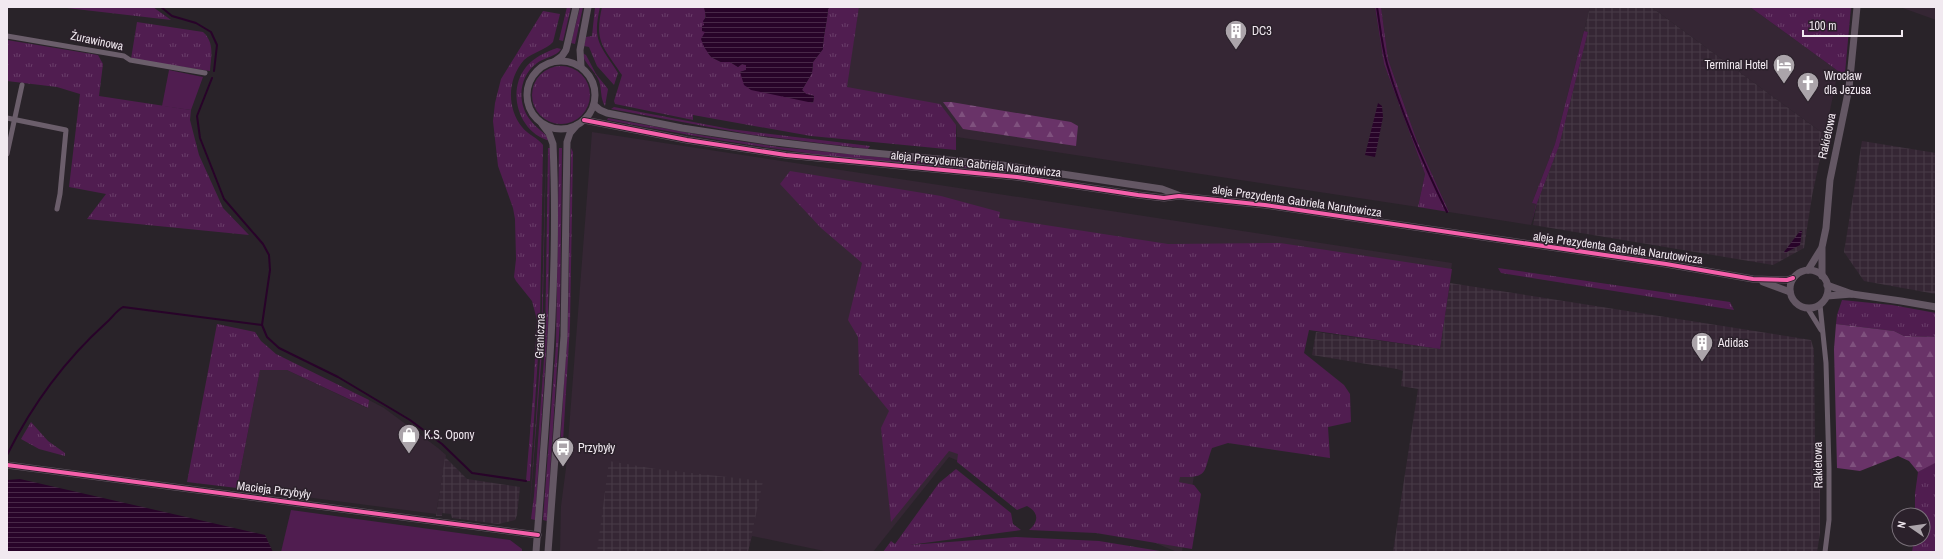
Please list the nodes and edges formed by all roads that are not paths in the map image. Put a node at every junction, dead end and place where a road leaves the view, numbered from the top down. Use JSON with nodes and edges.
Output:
{"nodes":[{"id":1,"x":576,"y":7,"type":"edge"},
{"id":2,"x":588,"y":7,"type":"edge"},
{"id":3,"x":1857,"y":7,"type":"edge"},
{"id":4,"x":7,"y":36,"type":"edge"},
{"id":5,"x":555,"y":61,"type":"junction"},
{"id":6,"x":581,"y":66,"type":"junction"},
{"id":7,"x":205,"y":73,"type":"dead end"},
{"id":8,"x":22,"y":85,"type":"dead end"},
{"id":9,"x":594,"y":105,"type":"junction"},
{"id":10,"x":7,"y":118,"type":"edge"},
{"id":11,"x":15,"y":120,"type":"junction"},
{"id":12,"x":584,"y":120,"type":"junction"},
{"id":13,"x":542,"y":124,"type":"junction"},
{"id":14,"x":576,"y":126,"type":"junction"},
{"id":15,"x":7,"y":154,"type":"edge"},
{"id":16,"x":1178,"y":196,"type":"junction"},
{"id":17,"x":57,"y":209,"type":"dead end"},
{"id":18,"x":1822,"y":247,"type":"junction"},
{"id":19,"x":1808,"y":270,"type":"junction"},
{"id":20,"x":1822,"y":276,"type":"junction"},
{"id":21,"x":1793,"y":278,"type":"junction"},
{"id":22,"x":1753,"y":279,"type":"junction"},
{"id":23,"x":1827,"y":285,"type":"junction"},
{"id":24,"x":1790,"y":292,"type":"junction"},
{"id":25,"x":1852,"y":294,"type":"junction"},
{"id":26,"x":1827,"y":296,"type":"junction"},
{"id":27,"x":1820,"y":305,"type":"junction"},
{"id":28,"x":1936,"y":307,"type":"edge"},
{"id":29,"x":1808,"y":309,"type":"junction"},
{"id":30,"x":1822,"y":330,"type":"junction"},
{"id":31,"x":7,"y":465,"type":"edge"},
{"id":32,"x":538,"y":535,"type":"junction"},
{"id":33,"x":536,"y":552,"type":"edge"},
{"id":34,"x":548,"y":552,"type":"edge"},
{"id":35,"x":1825,"y":552,"type":"edge"}],
"edges":[{"from":1,"to":5,"type":"street"},
{"from":2,"to":6,"type":"street"},
{"from":3,"to":18,"type":"street","name":"Rakietowa"},
{"from":4,"to":7,"type":"street","name":"Żurawinowa"},
{"from":5,"to":6,"type":"street"},
{"from":5,"to":13,"type":"street"},
{"from":6,"to":9,"type":"street"},
{"from":8,"to":11,"type":"street"},
{"from":9,"to":12,"type":"street"},
{"from":9,"to":16,"type":"street","name":"aleja Prezydenta Gabriela Narutowicza"},
{"from":10,"to":11,"type":"street"},
{"from":11,"to":15,"type":"street"},
{"from":11,"to":17,"type":"street"},
{"from":12,"to":14,"type":"street"},
{"from":12,"to":16,"type":"street","name":"aleja Prezydenta Gabriela Narutowicza"},
{"from":13,"to":14,"type":"street"},
{"from":13,"to":32,"type":"street","name":"Graniczna"},
{"from":14,"to":34,"type":"street","name":"Graniczna"},
{"from":16,"to":22,"type":"street","name":"aleja Prezydenta Gabriela Narutowicza"},
{"from":18,"to":19,"type":"street","name":"Rakietowa"},
{"from":18,"to":20,"type":"street","name":"Rakietowa"},
{"from":19,"to":20,"type":"street"},
{"from":19,"to":21,"type":"street"},
{"from":20,"to":23,"type":"street"},
{"from":21,"to":22,"type":"street","name":"aleja Prezydenta Gabriela Narutowicza"},
{"from":21,"to":24,"type":"street"},
{"from":22,"to":24,"type":"street","name":"aleja Prezydenta Gabriela Narutowicza"},
{"from":23,"to":25,"type":"street"},
{"from":23,"to":26,"type":"street"},
{"from":24,"to":29,"type":"street"},
{"from":25,"to":26,"type":"street"},
{"from":25,"to":28,"type":"street"},
{"from":26,"to":27,"type":"street"},
{"from":27,"to":29,"type":"street"},
{"from":27,"to":30,"type":"street","name":"Rakietowa"},
{"from":29,"to":30,"type":"street","name":"Rakietowa"},
{"from":30,"to":35,"type":"street","name":"Rakietowa"},
{"from":31,"to":32,"type":"street","name":"Macieja Przybyły"},
{"from":32,"to":33,"type":"street","name":"Graniczna"}]}
